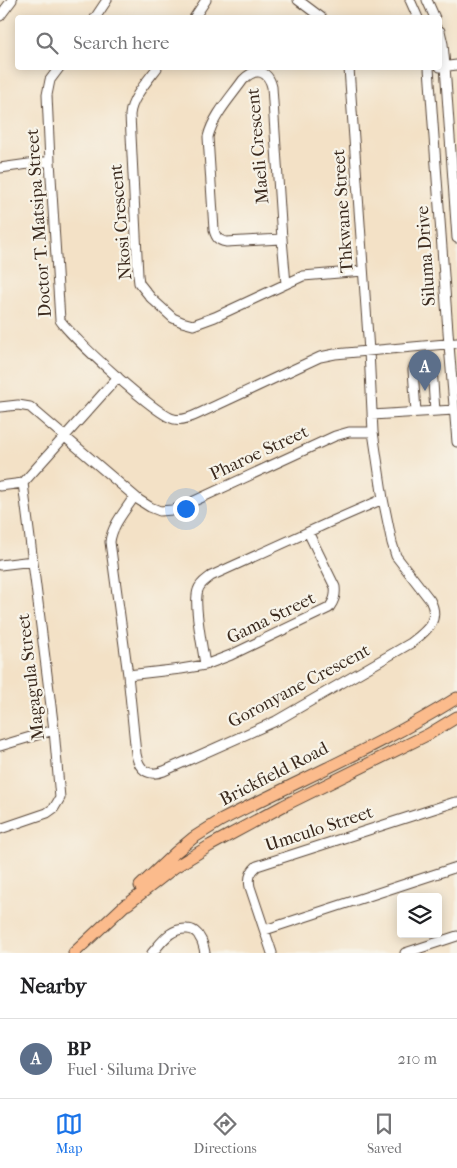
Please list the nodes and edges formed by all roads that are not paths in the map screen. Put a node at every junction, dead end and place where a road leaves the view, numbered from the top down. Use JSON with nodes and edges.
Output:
{"nodes":[{"id":1,"x":12,"y":0,"type":"edge"},
{"id":2,"x":108,"y":0,"type":"edge"},
{"id":3,"x":206,"y":0,"type":"edge"},
{"id":4,"x":298,"y":0,"type":"edge"},
{"id":5,"x":410,"y":0,"type":"edge"},
{"id":6,"x":427,"y":0,"type":"edge"},
{"id":7,"x":97,"y":15,"type":"edge"},
{"id":8,"x":196,"y":15,"type":"edge"},
{"id":9,"x":318,"y":15,"type":"edge"},
{"id":10,"x":417,"y":15,"type":"edge"},
{"id":11,"x":434,"y":15,"type":"edge"},
{"id":12,"x":0,"y":16,"type":"edge"},
{"id":13,"x":442,"y":44,"type":"edge"},
{"id":14,"x":457,"y":65,"type":"edge"},
{"id":15,"x":442,"y":66,"type":"edge"},
{"id":16,"x":58,"y":70,"type":"edge"},
{"id":17,"x":156,"y":70,"type":"edge"},
{"id":18,"x":349,"y":70,"type":"edge"},
{"id":19,"x":429,"y":70,"type":"edge"},
{"id":20,"x":50,"y":161,"type":"junction"},
{"id":21,"x":0,"y":168,"type":"edge"},
{"id":22,"x":457,"y":238,"type":"edge"},
{"id":23,"x":282,"y":239,"type":"junction"},
{"id":24,"x":363,"y":271,"type":"junction"},
{"id":25,"x":286,"y":284,"type":"junction"},
{"id":26,"x":453,"y":344,"type":"edge"},
{"id":27,"x":369,"y":351,"type":"junction"},
{"id":28,"x":118,"y":377,"type":"junction"},
{"id":29,"x":454,"y":382,"type":"edge"},
{"id":30,"x":433,"y":383,"type":"junction"},
{"id":31,"x":0,"y":407,"type":"edge"},
{"id":32,"x":454,"y":410,"type":"junction"},
{"id":33,"x":435,"y":411,"type":"junction"},
{"id":34,"x":416,"y":412,"type":"junction"},
{"id":35,"x":372,"y":415,"type":"junction"},
{"id":36,"x":373,"y":432,"type":"junction"},
{"id":37,"x":66,"y":437,"type":"junction"},
{"id":38,"x":457,"y":442,"type":"edge"},
{"id":39,"x":23,"y":483,"type":"junction"},
{"id":40,"x":0,"y":486,"type":"edge"},
{"id":41,"x":134,"y":497,"type":"junction"},
{"id":42,"x":383,"y":499,"type":"junction"},
{"id":43,"x":308,"y":532,"type":"junction"},
{"id":44,"x":33,"y":561,"type":"junction"},
{"id":45,"x":0,"y":565,"type":"edge"},
{"id":46,"x":205,"y":665,"type":"junction"},
{"id":47,"x":128,"y":675,"type":"junction"},
{"id":48,"x":457,"y":698,"type":"edge"},
{"id":49,"x":457,"y":717,"type":"edge"},
{"id":50,"x":54,"y":730,"type":"junction"},
{"id":51,"x":0,"y":746,"type":"edge"},
{"id":52,"x":457,"y":802,"type":"edge"},
{"id":53,"x":0,"y":829,"type":"edge"},
{"id":54,"x":457,"y":867,"type":"edge"},
{"id":55,"x":124,"y":905,"type":"junction"},
{"id":56,"x":264,"y":930,"type":"junction"},
{"id":57,"x":457,"y":936,"type":"edge"},
{"id":58,"x":74,"y":953,"type":"edge"},
{"id":59,"x":152,"y":953,"type":"edge"},
{"id":60,"x":205,"y":953,"type":"edge"},
{"id":61,"x":272,"y":953,"type":"edge"},
{"id":62,"x":405,"y":953,"type":"edge"}],
"edges":[{"from":1,"to":12,"type":"street"},
{"from":2,"to":7,"type":"street"},
{"from":3,"to":8,"type":"street"},
{"from":4,"to":9,"type":"street"},
{"from":5,"to":10,"type":"street"},
{"from":6,"to":11,"type":"street"},
{"from":13,"to":15,"type":"street","name":"Siluma Drive"},
{"from":14,"to":15,"type":"street"},
{"from":15,"to":22,"type":"street","name":"Siluma Drive"},
{"from":16,"to":20,"type":"street","name":"Doctor T. Matsipa Street"},
{"from":17,"to":25,"type":"street","name":"Nkosi Crescent"},
{"from":18,"to":24,"type":"street","name":"Thkwane Street"},
{"from":19,"to":26,"type":"street","name":"Siluma Drive"},
{"from":20,"to":21,"type":"street"},
{"from":20,"to":28,"type":"street","name":"Doctor T. Matsipa Street"},
{"from":23,"to":23,"type":"street","name":"Maeli Crescent"},
{"from":23,"to":25,"type":"street","name":"Maeli Crescent"},
{"from":24,"to":25,"type":"street","name":"Nkosi Crescent"},
{"from":24,"to":27,"type":"street","name":"Thkwane Street"},
{"from":26,"to":27,"type":"street","name":"Doctor T. Matsipa Street"},
{"from":26,"to":29,"type":"street","name":"Siluma Drive"},
{"from":27,"to":28,"type":"street","name":"Doctor T. Matsipa Street"},
{"from":27,"to":35,"type":"street","name":"Goronyane Crescent"},
{"from":28,"to":37,"type":"street"},
{"from":29,"to":30,"type":"street"},
{"from":29,"to":32,"type":"street","name":"Siluma Drive"},
{"from":30,"to":33,"type":"street"},
{"from":30,"to":34,"type":"street"},
{"from":31,"to":37,"type":"street","name":"Pharoe Street"},
{"from":32,"to":33,"type":"street"},
{"from":32,"to":38,"type":"street","name":"Siluma Drive"},
{"from":33,"to":34,"type":"street"},
{"from":34,"to":35,"type":"street"},
{"from":35,"to":36,"type":"street","name":"Goronyane Crescent"},
{"from":36,"to":41,"type":"street","name":"Pharoe Street"},
{"from":36,"to":42,"type":"street","name":"Goronyane Crescent"},
{"from":37,"to":39,"type":"street"},
{"from":37,"to":41,"type":"street","name":"Pharoe Street"},
{"from":39,"to":40,"type":"street"},
{"from":39,"to":44,"type":"street","name":"Magagula Street"},
{"from":41,"to":47,"type":"street","name":"Goronyane Crescent"},
{"from":42,"to":43,"type":"street","name":"Gama Street"},
{"from":42,"to":47,"type":"street","name":"Goronyane Crescent"},
{"from":43,"to":46,"type":"street","name":"Gama Street"},
{"from":43,"to":46,"type":"street","name":"Gama Street"},
{"from":44,"to":45,"type":"street"},
{"from":44,"to":50,"type":"street","name":"Magagula Street"},
{"from":46,"to":47,"type":"street","name":"Gama Street"},
{"from":48,"to":55,"type":"main road","name":"Brickfield Road"},
{"from":49,"to":55,"type":"main road","name":"Brickfield Road"},
{"from":50,"to":51,"type":"street"},
{"from":50,"to":53,"type":"street","name":"Magagula Street"},
{"from":52,"to":56,"type":"street","name":"Umculo Street"},
{"from":54,"to":56,"type":"street"},
{"from":55,"to":58,"type":"main road","name":"Brickfield Road"},
{"from":56,"to":61,"type":"street","name":"Umculo Street"},
{"from":57,"to":62,"type":"street"},
{"from":59,"to":60,"type":"street"}]}
